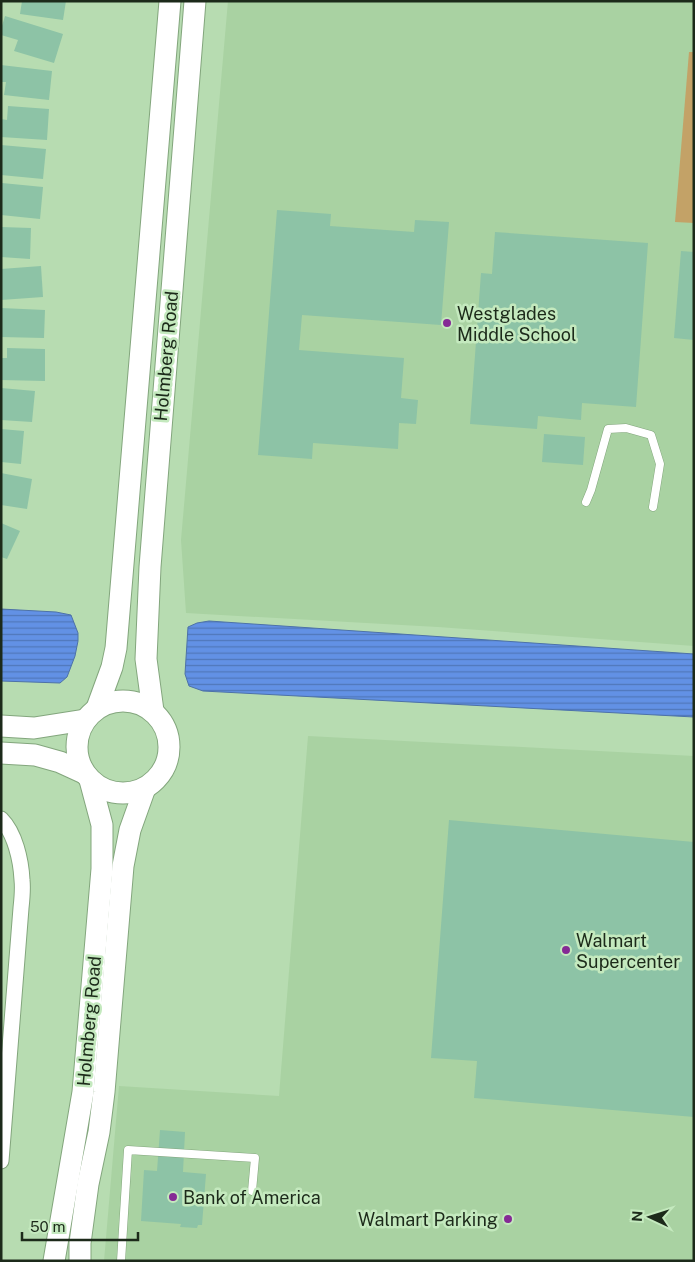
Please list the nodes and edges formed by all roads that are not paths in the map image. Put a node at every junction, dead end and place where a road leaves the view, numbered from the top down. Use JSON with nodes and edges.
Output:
{"nodes":[{"id":1,"x":170,"y":1,"type":"edge"},
{"id":2,"x":195,"y":1,"type":"edge"},
{"id":3,"x":586,"y":502,"type":"dead end"},
{"id":4,"x":654,"y":508,"type":"dead end"},
{"id":5,"x":153,"y":712,"type":"junction"},
{"id":6,"x":91,"y":714,"type":"junction"},
{"id":7,"x":1,"y":726,"type":"edge"},
{"id":8,"x":1,"y":753,"type":"edge"},
{"id":9,"x":87,"y":776,"type":"junction"},
{"id":10,"x":145,"y":788,"type":"junction"},
{"id":11,"x":1,"y":820,"type":"edge"},
{"id":12,"x":1,"y":1161,"type":"edge"},
{"id":13,"x":252,"y":1190,"type":"dead end"},
{"id":14,"x":54,"y":1261,"type":"edge"},
{"id":15,"x":80,"y":1261,"type":"edge"},
{"id":16,"x":121,"y":1261,"type":"edge"}],
"edges":[{"from":1,"to":6,"type":"street","name":"Holmberg Road"},
{"from":2,"to":5,"type":"street","name":"Holmberg Road"},
{"from":3,"to":4,"type":"lane"},
{"from":5,"to":6,"type":"street"},
{"from":5,"to":10,"type":"street"},
{"from":6,"to":7,"type":"street"},
{"from":6,"to":9,"type":"street"},
{"from":8,"to":9,"type":"street"},
{"from":9,"to":10,"type":"street"},
{"from":9,"to":14,"type":"street","name":"Holmberg Road"},
{"from":10,"to":15,"type":"street","name":"Holmberg Road"},
{"from":11,"to":12,"type":"street"},
{"from":13,"to":16,"type":"lane"}]}
